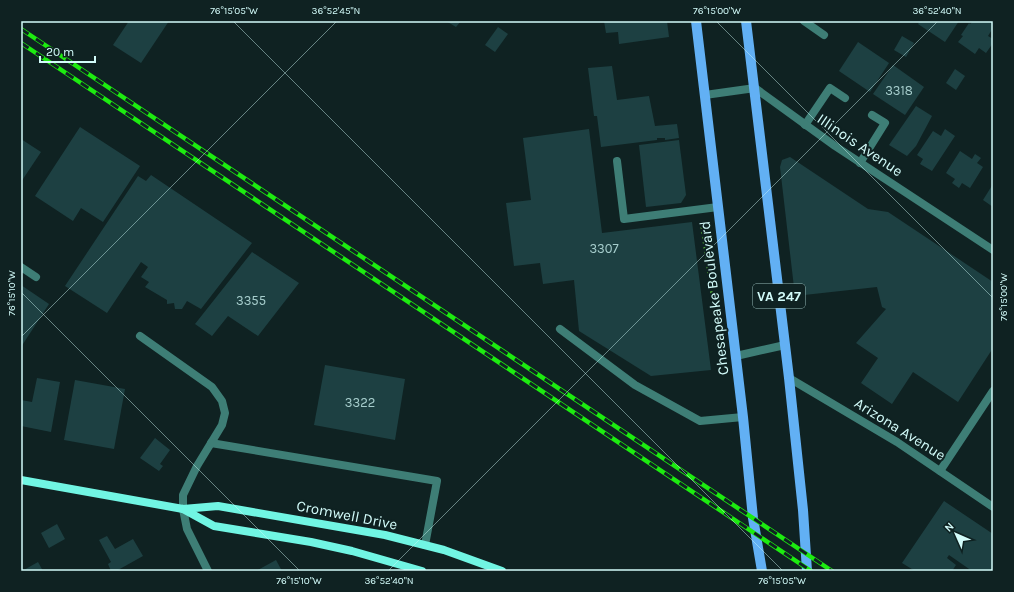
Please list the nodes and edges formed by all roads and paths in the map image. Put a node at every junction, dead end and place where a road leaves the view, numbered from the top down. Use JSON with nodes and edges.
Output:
{"nodes":[{"id":1,"x":696,"y":21,"type":"edge"},
{"id":2,"x":746,"y":21,"type":"edge"},
{"id":3,"x":804,"y":21,"type":"edge"},
{"id":4,"x":824,"y":35,"type":"dead end"},
{"id":5,"x":755,"y":88,"type":"junction"},
{"id":6,"x":705,"y":96,"type":"junction"},
{"id":7,"x":845,"y":98,"type":"dead end"},
{"id":8,"x":872,"y":115,"type":"dead end"},
{"id":9,"x":805,"y":125,"type":"junction"},
{"id":10,"x":617,"y":161,"type":"dead end"},
{"id":11,"x":860,"y":163,"type":"junction"},
{"id":12,"x":718,"y":207,"type":"junction"},
{"id":13,"x":699,"y":209,"type":"junction"},
{"id":14,"x":993,"y":250,"type":"edge"},
{"id":15,"x":21,"y":267,"type":"edge"},
{"id":16,"x":36,"y":277,"type":"dead end"},
{"id":17,"x":713,"y":302,"type":"dead end"},
{"id":18,"x":560,"y":328,"type":"dead end"},
{"id":19,"x":140,"y":336,"type":"dead end"},
{"id":20,"x":785,"y":345,"type":"junction"},
{"id":21,"x":736,"y":356,"type":"junction"},
{"id":22,"x":790,"y":378,"type":"junction"},
{"id":23,"x":993,"y":392,"type":"edge"},
{"id":24,"x":743,"y":417,"type":"junction"},
{"id":25,"x":211,"y":443,"type":"junction"},
{"id":26,"x":940,"y":471,"type":"junction"},
{"id":27,"x":21,"y":480,"type":"edge"},
{"id":28,"x":993,"y":507,"type":"edge"},
{"id":29,"x":183,"y":509,"type":"junction"},
{"id":30,"x":425,"y":545,"type":"junction"},
{"id":31,"x":208,"y":571,"type":"edge"},
{"id":32,"x":422,"y":571,"type":"edge"},
{"id":33,"x":502,"y":571,"type":"edge"},
{"id":34,"x":762,"y":571,"type":"edge"},
{"id":35,"x":807,"y":571,"type":"edge"}],
"edges":[{"from":1,"to":6,"type":"main road","name":"Chesapeake Boulevard"},
{"from":2,"to":5,"type":"main road","number":"VA 247"},
{"from":3,"to":4,"type":"street"},
{"from":5,"to":6,"type":"street"},
{"from":5,"to":9,"type":"street","name":"Illinois Avenue"},
{"from":5,"to":20,"type":"main road","number":"VA 247"},
{"from":6,"to":12,"type":"main road","name":"Chesapeake Boulevard"},
{"from":7,"to":9,"type":"street"},
{"from":8,"to":11,"type":"street"},
{"from":9,"to":11,"type":"street","name":"Illinois Avenue"},
{"from":10,"to":13,"type":"street"},
{"from":11,"to":14,"type":"street","name":"Illinois Avenue"},
{"from":12,"to":13,"type":"street"},
{"from":12,"to":21,"type":"main road","name":"Chesapeake Boulevard"},
{"from":13,"to":17,"type":"path"},
{"from":15,"to":16,"type":"street"},
{"from":18,"to":24,"type":"street"},
{"from":19,"to":25,"type":"street"},
{"from":20,"to":21,"type":"street"},
{"from":20,"to":22,"type":"main road","number":"VA 247"},
{"from":21,"to":24,"type":"main road","name":"Chesapeake Boulevard"},
{"from":22,"to":26,"type":"street","name":"Arizona Avenue"},
{"from":22,"to":35,"type":"main road","number":"VA 247"},
{"from":23,"to":26,"type":"street"},
{"from":24,"to":34,"type":"main road","name":"Chesapeake Boulevard"},
{"from":25,"to":29,"type":"street"},
{"from":25,"to":30,"type":"street"},
{"from":26,"to":28,"type":"street","name":"Arizona Avenue"},
{"from":27,"to":29,"type":"street","name":"Cromwell Drive"},
{"from":29,"to":30,"type":"street","name":"Cromwell Drive"},
{"from":29,"to":31,"type":"street"},
{"from":29,"to":32,"type":"street","name":"Cromwell Drive"},
{"from":30,"to":33,"type":"street","name":"Cromwell Drive"}]}
